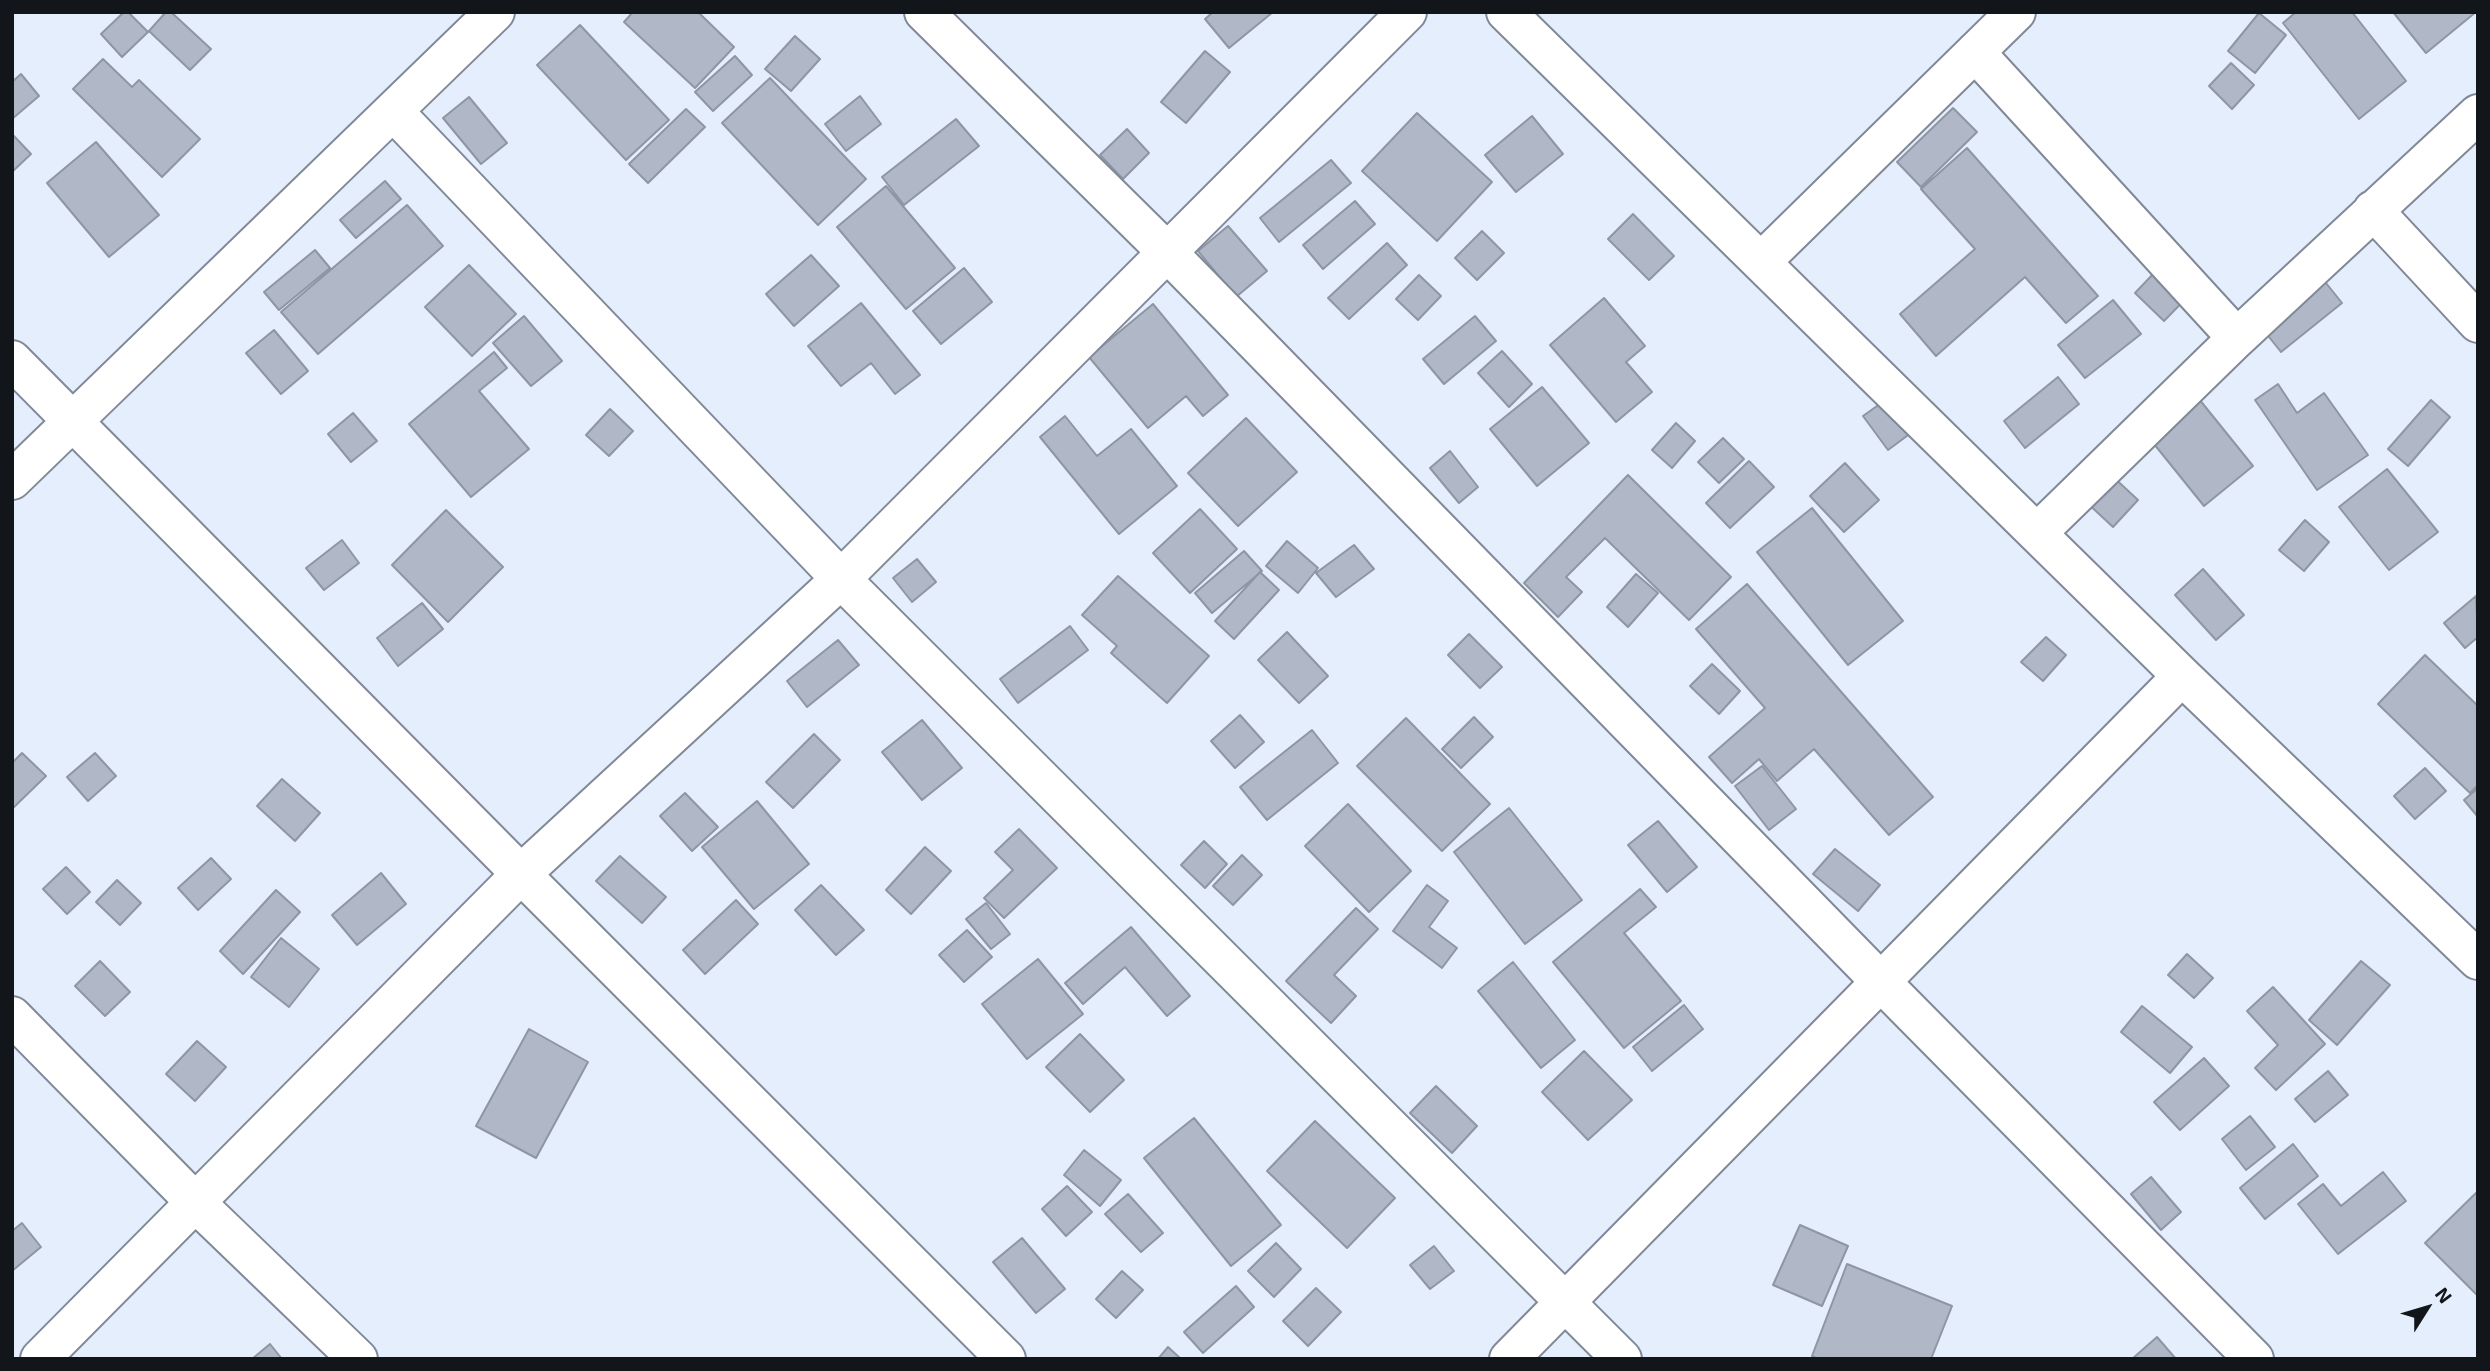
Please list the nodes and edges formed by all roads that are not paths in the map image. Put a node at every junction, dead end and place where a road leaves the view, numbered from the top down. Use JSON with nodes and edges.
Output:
{"nodes":[{"id":1,"x":495,"y":12,"type":"edge"},
{"id":2,"x":924,"y":12,"type":"edge"},
{"id":3,"x":1407,"y":12,"type":"edge"},
{"id":4,"x":1506,"y":12,"type":"edge"},
{"id":5,"x":2016,"y":12,"type":"edge"},
{"id":6,"x":1975,"y":52,"type":"junction"},
{"id":7,"x":393,"y":111,"type":"junction"},
{"id":8,"x":2478,"y":114,"type":"edge"},
{"id":9,"x":2373,"y":210,"type":"junction"},
{"id":10,"x":1168,"y":253,"type":"junction"},
{"id":11,"x":1761,"y":262,"type":"junction"},
{"id":12,"x":2478,"y":323,"type":"edge"},
{"id":13,"x":2237,"y":338,"type":"junction"},
{"id":14,"x":12,"y":360,"type":"edge"},
{"id":15,"x":74,"y":422,"type":"junction"},
{"id":16,"x":12,"y":480,"type":"edge"},
{"id":17,"x":2037,"y":533,"type":"junction"},
{"id":18,"x":841,"y":579,"type":"junction"},
{"id":19,"x":2182,"y":676,"type":"junction"},
{"id":20,"x":521,"y":874,"type":"junction"},
{"id":21,"x":2477,"y":957,"type":"edge"},
{"id":22,"x":1882,"y":983,"type":"junction"},
{"id":23,"x":12,"y":1016,"type":"edge"},
{"id":24,"x":195,"y":1202,"type":"junction"},
{"id":25,"x":1566,"y":1302,"type":"junction"},
{"id":26,"x":991,"y":1354,"type":"edge"},
{"id":27,"x":40,"y":1359,"type":"edge"},
{"id":28,"x":358,"y":1359,"type":"edge"},
{"id":29,"x":1509,"y":1359,"type":"edge"},
{"id":30,"x":1622,"y":1359,"type":"edge"},
{"id":31,"x":2254,"y":1359,"type":"edge"}],
"edges":[{"from":1,"to":7,"type":"street"},
{"from":2,"to":10,"type":"street"},
{"from":3,"to":10,"type":"street"},
{"from":4,"to":11,"type":"street"},
{"from":5,"to":6,"type":"street"},
{"from":6,"to":11,"type":"street"},
{"from":6,"to":13,"type":"street"},
{"from":7,"to":15,"type":"street"},
{"from":7,"to":18,"type":"street"},
{"from":8,"to":9,"type":"street"},
{"from":9,"to":12,"type":"street"},
{"from":9,"to":13,"type":"street"},
{"from":10,"to":18,"type":"street"},
{"from":10,"to":22,"type":"street"},
{"from":11,"to":17,"type":"street"},
{"from":13,"to":17,"type":"street"},
{"from":14,"to":15,"type":"street"},
{"from":15,"to":16,"type":"street"},
{"from":15,"to":20,"type":"street"},
{"from":17,"to":19,"type":"street"},
{"from":18,"to":20,"type":"street"},
{"from":18,"to":25,"type":"street"},
{"from":19,"to":21,"type":"street"},
{"from":19,"to":22,"type":"street"},
{"from":20,"to":24,"type":"street"},
{"from":20,"to":26,"type":"street"},
{"from":22,"to":25,"type":"street"},
{"from":22,"to":31,"type":"street"},
{"from":23,"to":24,"type":"street"},
{"from":24,"to":27,"type":"street"},
{"from":24,"to":28,"type":"street"},
{"from":25,"to":29,"type":"street"},
{"from":25,"to":30,"type":"street"}]}
